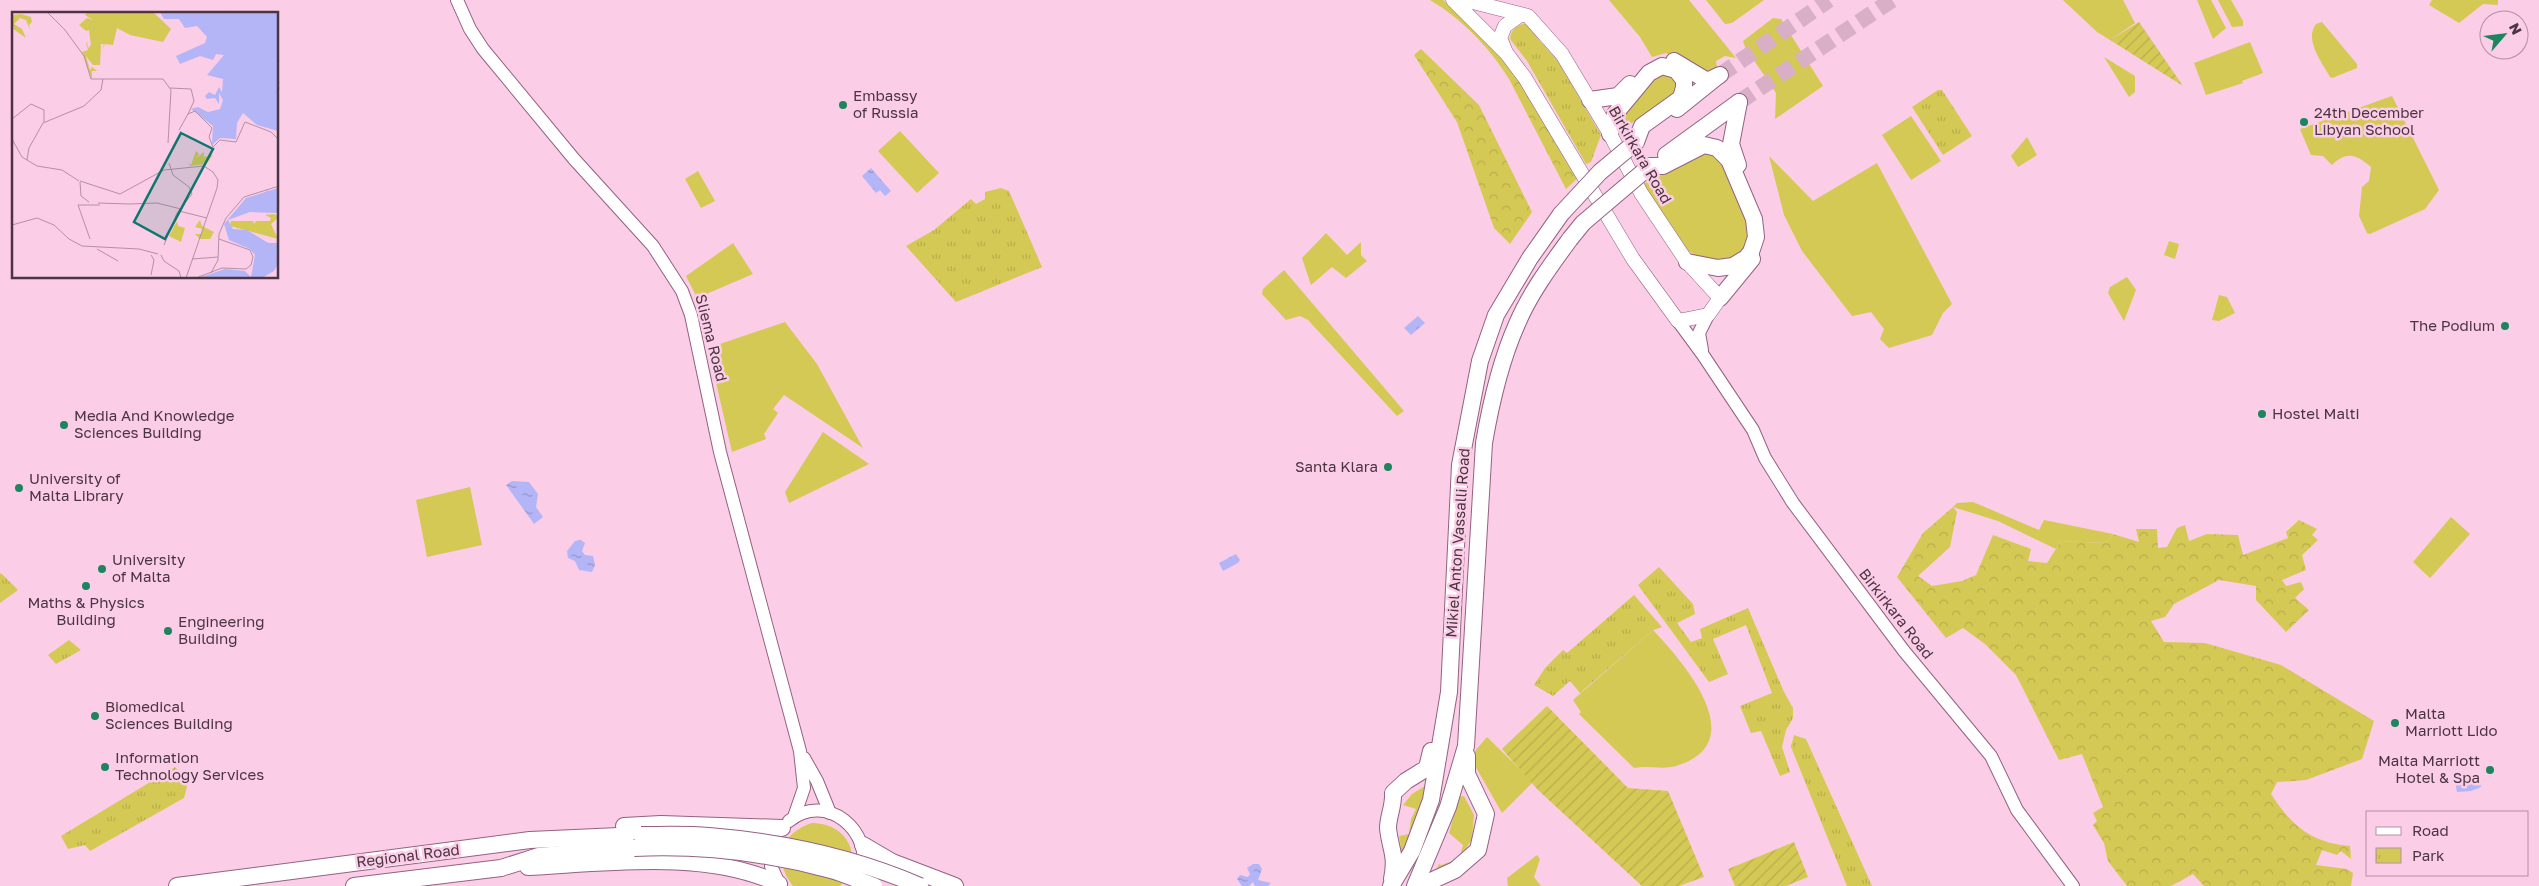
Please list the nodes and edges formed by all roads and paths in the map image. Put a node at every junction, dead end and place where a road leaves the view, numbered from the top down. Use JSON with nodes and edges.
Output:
{"nodes":[{"id":1,"x":457,"y":0,"type":"edge"},
{"id":2,"x":1453,"y":0,"type":"edge"},
{"id":3,"x":1466,"y":0,"type":"edge"},
{"id":4,"x":1520,"y":15,"type":"junction"},
{"id":5,"x":1507,"y":54,"type":"junction"},
{"id":6,"x":1590,"y":100,"type":"junction"},
{"id":7,"x":1610,"y":134,"type":"junction"},
{"id":8,"x":1636,"y":142,"type":"junction"},
{"id":9,"x":1650,"y":166,"type":"junction"},
{"id":10,"x":1686,"y":262,"type":"junction"},
{"id":11,"x":1720,"y":298,"type":"junction"},
{"id":12,"x":1708,"y":315,"type":"junction"},
{"id":13,"x":1678,"y":321,"type":"junction"},
{"id":14,"x":1703,"y":355,"type":"junction"},
{"id":15,"x":1448,"y":692,"type":"junction"},
{"id":16,"x":1466,"y":746,"type":"junction"},
{"id":17,"x":800,"y":751,"type":"junction"},
{"id":18,"x":830,"y":813,"type":"junction"},
{"id":19,"x":788,"y":822,"type":"junction"},
{"id":20,"x":530,"y":840,"type":"junction"},
{"id":21,"x":638,"y":842,"type":"junction"},
{"id":22,"x":863,"y":845,"type":"junction"},
{"id":23,"x":501,"y":868,"type":"junction"},
{"id":24,"x":780,"y":885,"type":"edge"},
{"id":25,"x":177,"y":886,"type":"edge"},
{"id":26,"x":354,"y":886,"type":"edge"},
{"id":27,"x":855,"y":886,"type":"edge"},
{"id":28,"x":874,"y":886,"type":"edge"},
{"id":29,"x":920,"y":886,"type":"edge"},
{"id":30,"x":955,"y":886,"type":"edge"},
{"id":31,"x":1391,"y":886,"type":"edge"},
{"id":32,"x":1415,"y":886,"type":"edge"},
{"id":33,"x":1420,"y":886,"type":"edge"},
{"id":34,"x":2073,"y":886,"type":"edge"}],
"edges":[{"from":1,"to":17,"type":"main road","name":"Sliema Road"},
{"from":2,"to":5,"type":"main road","name":"Birkirkara Road"},
{"from":3,"to":4,"type":"main road","name":"Birkirkara Road"},
{"from":4,"to":5,"type":"main road","name":"Birkirkara Road"},
{"from":4,"to":6,"type":"main road","name":"Birkirkara Road"},
{"from":5,"to":13,"type":"main road","name":"Birkirkara Road"},
{"from":6,"to":7,"type":"main road","name":"Birkirkara Road"},
{"from":6,"to":8,"type":"highway","name":"Mikiel Anton Vassalli Road"},
{"from":7,"to":8,"type":"highway"},
{"from":7,"to":10,"type":"main road","name":"Birkirkara Road"},
{"from":8,"to":15,"type":"highway","name":"Mikiel Anton Vassalli Road","bridge":true},
{"from":9,"to":10,"type":"highway"},
{"from":9,"to":11,"type":"highway","name":"Mikiel Anton Vassalli Road"},
{"from":9,"to":16,"type":"highway","name":"Mikiel Anton Vassalli Road","bridge":true},
{"from":10,"to":11,"type":"main road","name":"Birkirkara Road"},
{"from":11,"to":12,"type":"main road","name":"Birkirkara Road"},
{"from":12,"to":13,"type":"main road"},
{"from":12,"to":14,"type":"main road","name":"Birkirkara Road"},
{"from":13,"to":14,"type":"main road","name":"Birkirkara Road"},
{"from":14,"to":34,"type":"main road","name":"Birkirkara Road"},
{"from":15,"to":31,"type":"highway","name":"Mikiel Anton Vassalli Road"},
{"from":15,"to":31,"type":"highway"},
{"from":16,"to":32,"type":"highway","name":"Mikiel Anton Vassalli Road"},
{"from":16,"to":33,"type":"highway"},
{"from":17,"to":18,"type":"main road","name":"Sliema Road"},
{"from":17,"to":19,"type":"main road","name":"Sliema Road"},
{"from":18,"to":19,"type":"main road"},
{"from":18,"to":22,"type":"main road"},
{"from":19,"to":20,"type":"highway"},
{"from":19,"to":24,"type":"main road","name":"Sliema Road"},
{"from":20,"to":21,"type":"highway","name":"Regional Road"},
{"from":20,"to":25,"type":"highway","name":"Regional Road"},
{"from":21,"to":23,"type":"highway","name":"Regional Road"},
{"from":21,"to":28,"type":"highway","bridge":true},
{"from":21,"to":29,"type":"highway","bridge":true},
{"from":22,"to":27,"type":"main road"},
{"from":22,"to":30,"type":"highway"},
{"from":23,"to":24,"type":"highway"},
{"from":23,"to":26,"type":"highway","name":"Regional Road"}]}
